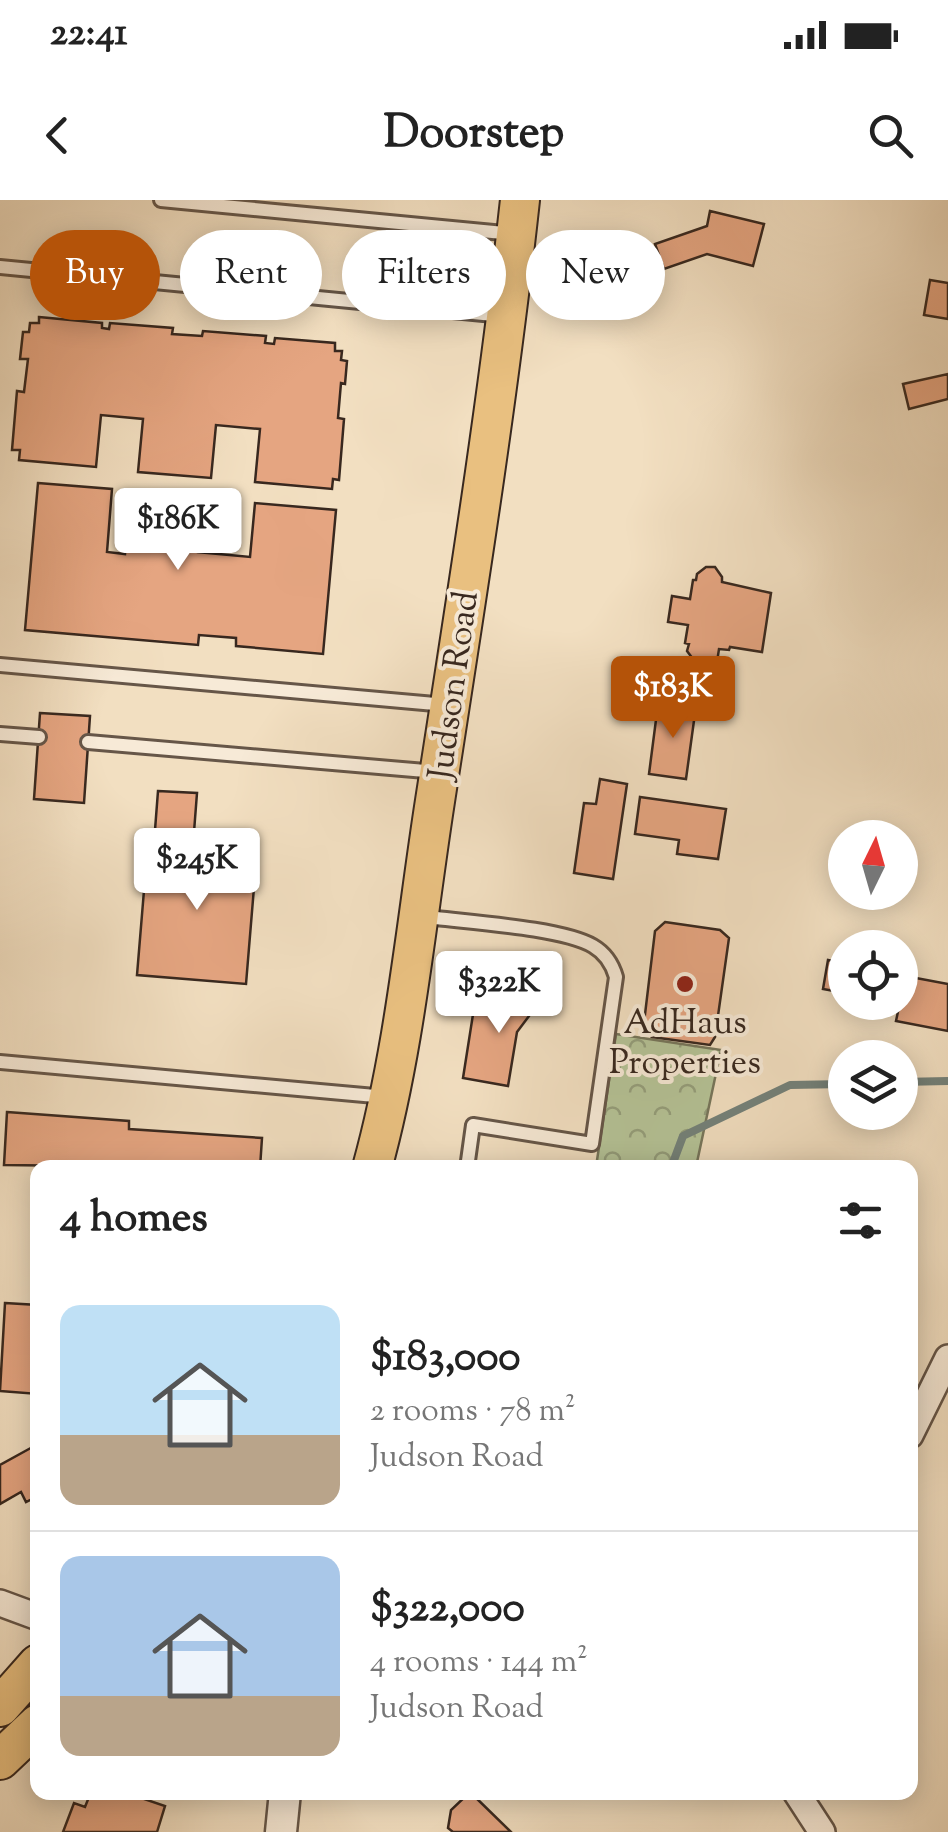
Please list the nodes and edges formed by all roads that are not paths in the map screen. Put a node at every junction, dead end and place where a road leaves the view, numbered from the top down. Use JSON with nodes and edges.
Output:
{"nodes":[{"id":1,"x":161,"y":200,"type":"edge"},
{"id":2,"x":519,"y":217,"type":"edge"},
{"id":3,"x":0,"y":268,"type":"edge"},
{"id":4,"x":342,"y":300,"type":"edge"},
{"id":5,"x":506,"y":316,"type":"edge"},
{"id":6,"x":505,"y":320,"type":"edge"},
{"id":7,"x":0,"y":665,"type":"edge"},
{"id":8,"x":450,"y":705,"type":"junction"},
{"id":9,"x":0,"y":734,"type":"edge"},
{"id":10,"x":39,"y":737,"type":"dead end"},
{"id":11,"x":88,"y":742,"type":"dead end"},
{"id":12,"x":440,"y":772,"type":"junction"},
{"id":13,"x":418,"y":916,"type":"junction"},
{"id":14,"x":0,"y":1062,"type":"edge"},
{"id":15,"x":388,"y":1097,"type":"junction"},
{"id":16,"x":374,"y":1160,"type":"edge"},
{"id":17,"x":468,"y":1160,"type":"edge"},
{"id":18,"x":948,"y":1358,"type":"edge"},
{"id":19,"x":918,"y":1419,"type":"edge"},
{"id":20,"x":0,"y":1603,"type":"edge"},
{"id":21,"x":30,"y":1614,"type":"edge"},
{"id":22,"x":30,"y":1673,"type":"edge"},
{"id":23,"x":0,"y":1707,"type":"edge"},
{"id":24,"x":30,"y":1732,"type":"edge"},
{"id":25,"x":0,"y":1760,"type":"edge"},
{"id":26,"x":284,"y":1800,"type":"edge"},
{"id":27,"x":801,"y":1800,"type":"edge"},
{"id":28,"x":280,"y":1832,"type":"edge"},
{"id":29,"x":822,"y":1832,"type":"edge"}],
"edges":[{"from":1,"to":2,"type":"lane"},
{"from":2,"to":5,"type":"main road","name":"Judson Road"},
{"from":3,"to":4,"type":"lane"},
{"from":6,"to":8,"type":"main road","name":"Judson Road"},
{"from":7,"to":8,"type":"lane"},
{"from":8,"to":12,"type":"main road","name":"Judson Road"},
{"from":9,"to":10,"type":"lane"},
{"from":11,"to":12,"type":"lane"},
{"from":12,"to":13,"type":"main road","name":"Judson Road"},
{"from":13,"to":15,"type":"main road","name":"Judson Road"},
{"from":13,"to":17,"type":"lane"},
{"from":14,"to":15,"type":"lane"},
{"from":15,"to":16,"type":"main road","name":"Judson Road"},
{"from":18,"to":19,"type":"street"},
{"from":20,"to":21,"type":"street"},
{"from":22,"to":23,"type":"main road"},
{"from":24,"to":25,"type":"main road"},
{"from":26,"to":28,"type":"street"},
{"from":27,"to":29,"type":"street"}]}
